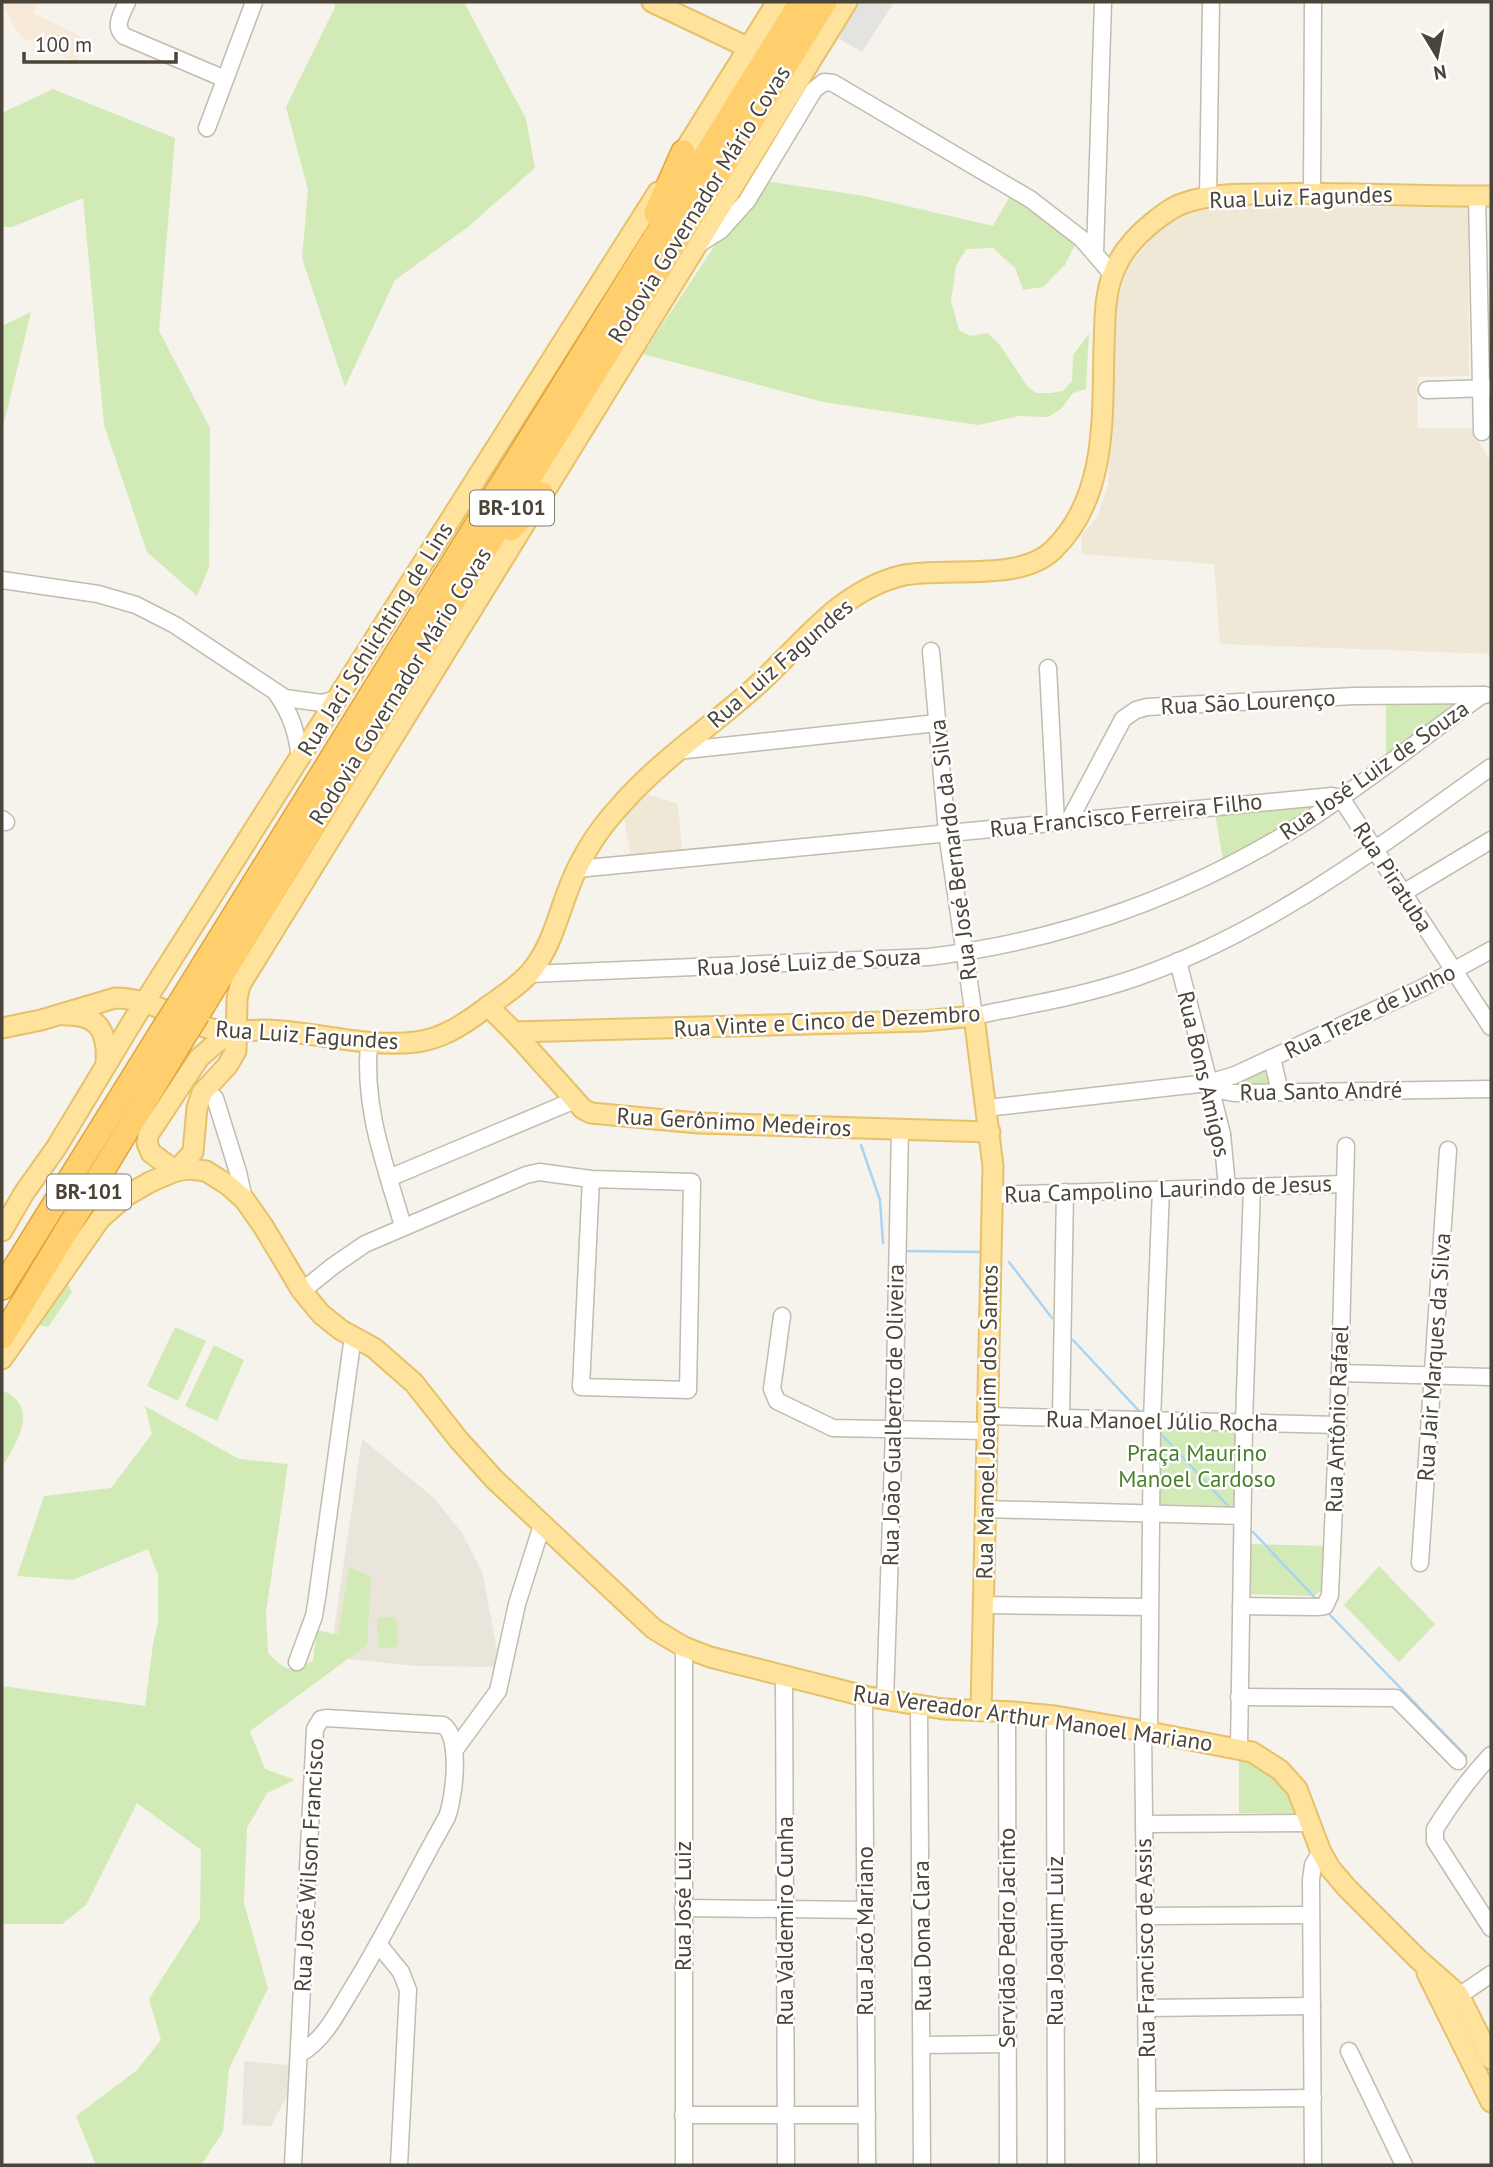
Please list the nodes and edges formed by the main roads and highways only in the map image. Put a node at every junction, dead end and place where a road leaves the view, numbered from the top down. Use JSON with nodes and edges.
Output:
{"nodes":[{"id":1,"x":652,"y":2,"type":"edge"},
{"id":2,"x":777,"y":2,"type":"edge"},
{"id":3,"x":801,"y":2,"type":"edge"},
{"id":4,"x":825,"y":2,"type":"edge"},
{"id":5,"x":847,"y":2,"type":"edge"},
{"id":6,"x":749,"y":48,"type":"junction"},
{"id":7,"x":683,"y":152,"type":"junction"},
{"id":8,"x":1484,"y":196,"type":"edge"},
{"id":9,"x":646,"y":250,"type":"junction"},
{"id":10,"x":542,"y":494,"type":"junction"},
{"id":11,"x":471,"y":573,"type":"junction"},
{"id":12,"x":161,"y":977,"type":"junction"},
{"id":13,"x":115,"y":998,"type":"junction"},
{"id":14,"x":237,"y":999,"type":"junction"},
{"id":15,"x":145,"y":1002,"type":"junction"},
{"id":16,"x":488,"y":1006,"type":"junction"},
{"id":17,"x":189,"y":1009,"type":"junction"},
{"id":18,"x":57,"y":1016,"type":"junction"},
{"id":19,"x":974,"y":1016,"type":"joint"},
{"id":20,"x":2,"y":1028,"type":"edge"},
{"id":21,"x":268,"y":1030,"type":"junction"},
{"id":22,"x":236,"y":1032,"type":"junction"},
{"id":23,"x":514,"y":1032,"type":"junction"},
{"id":24,"x":167,"y":1043,"type":"junction"},
{"id":25,"x":199,"y":1058,"type":"junction"},
{"id":26,"x":106,"y":1064,"type":"junction"},
{"id":27,"x":990,"y":1132,"type":"junction"},
{"id":28,"x":176,"y":1171,"type":"junction"},
{"id":29,"x":67,"y":1183,"type":"junction"},
{"id":30,"x":2,"y":1231,"type":"edge"},
{"id":31,"x":2,"y":1258,"type":"edge"},
{"id":32,"x":2,"y":1288,"type":"edge"},
{"id":33,"x":2,"y":1337,"type":"edge"},
{"id":34,"x":2,"y":1359,"type":"edge"},
{"id":35,"x":981,"y":1711,"type":"junction"},
{"id":36,"x":1452,"y":2000,"type":"junction"},
{"id":37,"x":1491,"y":2059,"type":"edge"},
{"id":38,"x":1491,"y":2099,"type":"edge"}],
"edges":[{"from":1,"to":6,"type":"main road"},
{"from":2,"to":6,"type":"main road","name":"Rua Jaci Schlichting de Lins"},
{"from":3,"to":9,"type":"highway","name":"Rodovia Governador Mário Covas","number":"BR-101"},
{"from":4,"to":11,"type":"highway","name":"Rodovia Governador Mário Covas","number":"BR-101"},
{"from":5,"to":10,"type":"main road"},
{"from":6,"to":7,"type":"main road","name":"Rua Jaci Schlichting de Lins"},
{"from":7,"to":9,"type":"highway"},
{"from":7,"to":12,"type":"main road","name":"Rua Jaci Schlichting de Lins"},
{"from":8,"to":16,"type":"main road","name":"Rua Luiz Fagundes"},
{"from":9,"to":17,"type":"highway","name":"Rodovia Governador Mário Covas","number":"BR-101"},
{"from":10,"to":11,"type":"highway"},
{"from":10,"to":14,"type":"main road"},
{"from":11,"to":17,"type":"highway","name":"Rodovia Governador Mário Covas","number":"BR-101"},
{"from":12,"to":13,"type":"main road"},
{"from":12,"to":15,"type":"main road","name":"Rua Jaci Schlichting de Lins"},
{"from":13,"to":15,"type":"main road","name":"Rua Luiz Fagundes"},
{"from":13,"to":18,"type":"main road","name":"Rua Luiz Fagundes"},
{"from":14,"to":21,"type":"main road"},
{"from":14,"to":22,"type":"main road"},
{"from":15,"to":22,"type":"main road","name":"Rua Luiz Fagundes"},
{"from":15,"to":25,"type":"main road"},
{"from":15,"to":26,"type":"main road","name":"Rua Jaci Schlichting de Lins"},
{"from":16,"to":21,"type":"main road","name":"Rua Luiz Fagundes"},
{"from":16,"to":23,"type":"main road"},
{"from":17,"to":24,"type":"highway","name":"Rodovia Governador Mário Covas","number":"BR-101","bridge":true},
{"from":18,"to":20,"type":"main road","name":"Rua Luiz Fagundes"},
{"from":18,"to":26,"type":"main road"},
{"from":19,"to":23,"type":"main road","name":"Rua Vinte e Cinco de Dezembro"},
{"from":19,"to":27,"type":"main road","name":"Rua José Bernardo da Silva"},
{"from":21,"to":22,"type":"main road","name":"Rua Luiz Fagundes"},
{"from":22,"to":25,"type":"main road"},
{"from":22,"to":28,"type":"main road"},
{"from":23,"to":27,"type":"main road","name":"Rua Gerônimo Medeiros"},
{"from":24,"to":29,"type":"highway","name":"Rodovia Governador Mário Covas","number":"BR-101"},
{"from":24,"to":33,"type":"highway","name":"Rodovia Governador Mário Covas","number":"BR-101"},
{"from":25,"to":28,"type":"main road"},
{"from":26,"to":30,"type":"main road","name":"Rua Jaci Schlichting de Lins"},
{"from":27,"to":35,"type":"main road","name":"Rua Manoel Joaquim dos Santos"},
{"from":28,"to":34,"type":"main road"},
{"from":28,"to":35,"type":"main road","name":"Rua Vereador Arthur Manoel Mariano"},
{"from":29,"to":31,"type":"highway"},
{"from":29,"to":32,"type":"highway","name":"Rodovia Governador Mário Covas","number":"BR-101"},
{"from":35,"to":36,"type":"main road","name":"Rua Vereador Arthur Manoel Mariano"},
{"from":36,"to":37,"type":"main road","name":"Rua Vereador Arthur Manoel Mariano"},
{"from":36,"to":38,"type":"main road","name":"Rua Vereador Arthur Manoel Mariano"}]}
